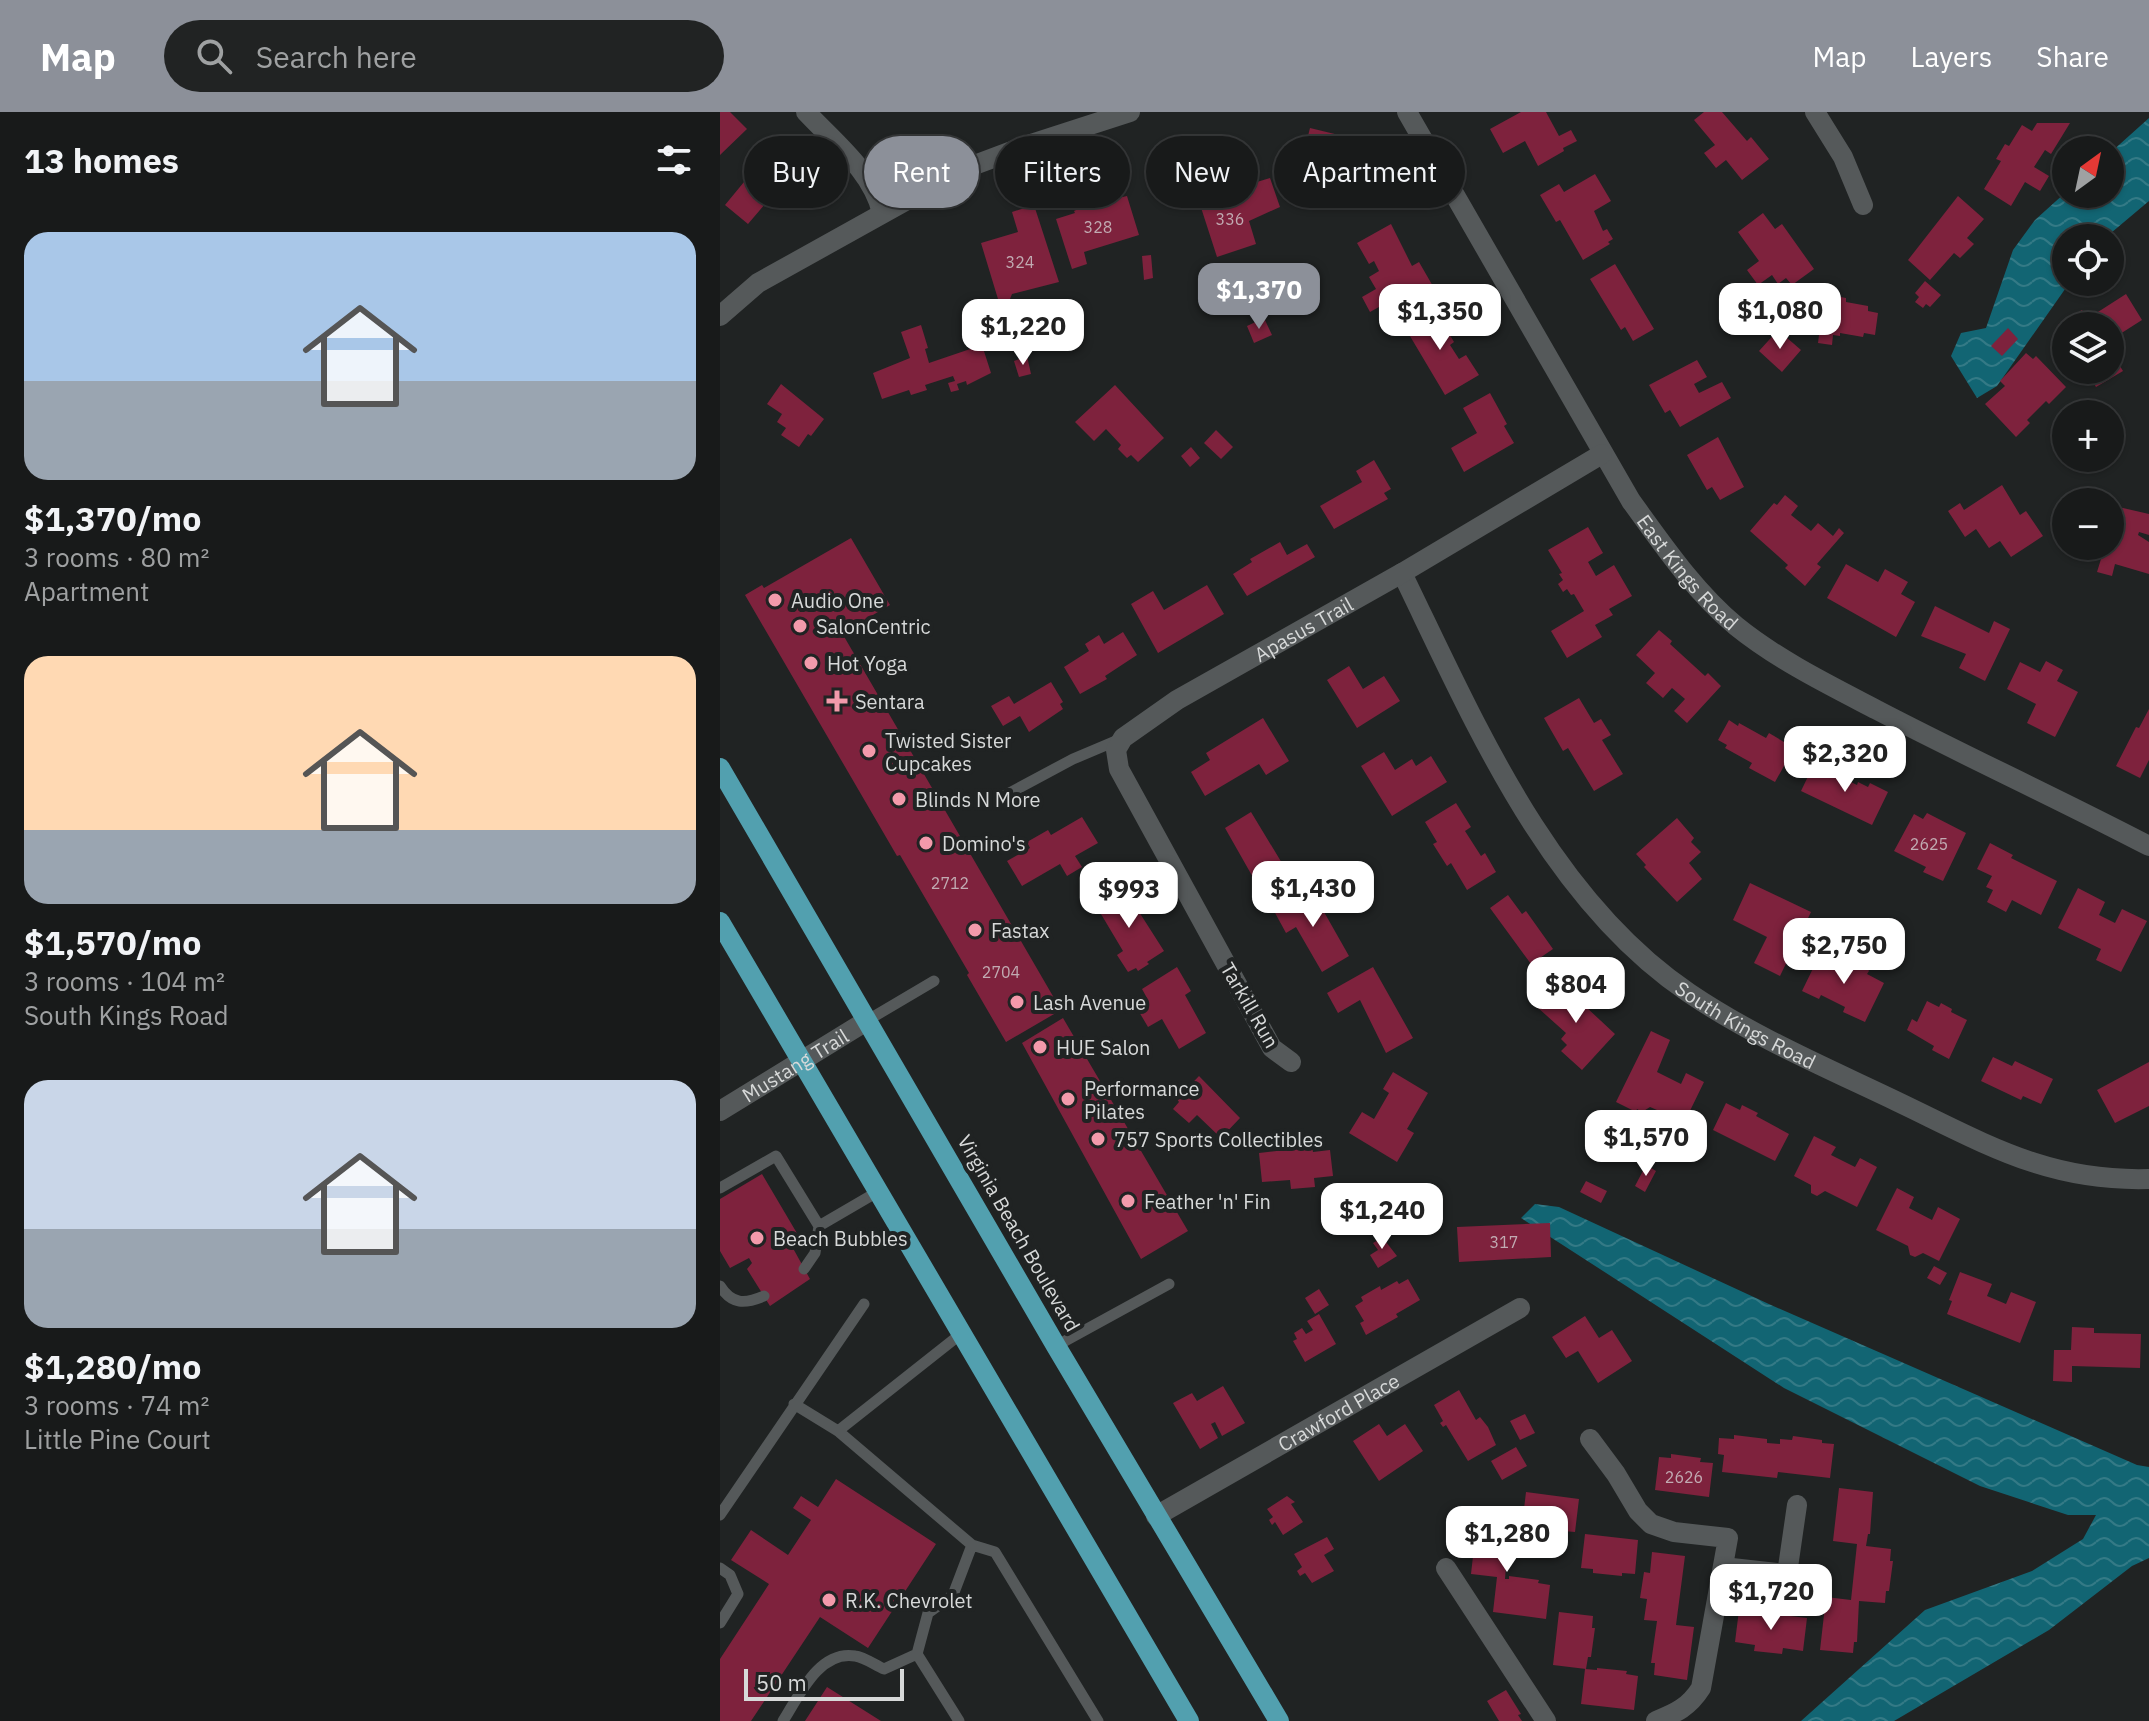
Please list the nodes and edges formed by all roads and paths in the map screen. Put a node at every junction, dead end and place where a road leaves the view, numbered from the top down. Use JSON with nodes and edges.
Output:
{"nodes":[{"id":1,"x":806,"y":112,"type":"edge"},
{"id":2,"x":1130,"y":112,"type":"edge"},
{"id":3,"x":1407,"y":112,"type":"edge"},
{"id":4,"x":1815,"y":112,"type":"edge"},
{"id":5,"x":1863,"y":205,"type":"dead end"},
{"id":6,"x":882,"y":213,"type":"junction"},
{"id":7,"x":720,"y":316,"type":"edge"},
{"id":8,"x":1602,"y":454,"type":"junction"},
{"id":9,"x":1402,"y":573,"type":"junction"},
{"id":10,"x":1123,"y":738,"type":"junction"},
{"id":11,"x":720,"y":768,"type":"edge"},
{"id":12,"x":1002,"y":797,"type":"dead end"},
{"id":13,"x":2149,"y":846,"type":"edge"},
{"id":14,"x":720,"y":922,"type":"edge"},
{"id":15,"x":934,"y":981,"type":"dead end"},
{"id":16,"x":868,"y":1020,"type":"junction"},
{"id":17,"x":802,"y":1062,"type":"junction"},
{"id":18,"x":1291,"y":1062,"type":"dead end"},
{"id":19,"x":720,"y":1111,"type":"edge"},
{"id":20,"x":2149,"y":1179,"type":"edge"},
{"id":21,"x":720,"y":1188,"type":"edge"},
{"id":22,"x":879,"y":1191,"type":"junction"},
{"id":23,"x":819,"y":1226,"type":"junction"},
{"id":24,"x":804,"y":1269,"type":"dead end"},
{"id":25,"x":1169,"y":1284,"type":"dead end"},
{"id":26,"x":720,"y":1286,"type":"edge"},
{"id":27,"x":764,"y":1296,"type":"dead end"},
{"id":28,"x":864,"y":1304,"type":"dead end"},
{"id":29,"x":1520,"y":1308,"type":"dead end"},
{"id":30,"x":962,"y":1333,"type":"junction"},
{"id":31,"x":1056,"y":1346,"type":"junction"},
{"id":32,"x":794,"y":1404,"type":"junction"},
{"id":33,"x":838,"y":1431,"type":"junction"},
{"id":34,"x":1590,"y":1439,"type":"dead end"},
{"id":35,"x":1797,"y":1505,"type":"dead end"},
{"id":36,"x":720,"y":1515,"type":"edge"},
{"id":37,"x":1156,"y":1516,"type":"junction"},
{"id":38,"x":972,"y":1545,"type":"junction"},
{"id":39,"x":1723,"y":1567,"type":"junction"},
{"id":40,"x":720,"y":1568,"type":"edge"},
{"id":41,"x":1446,"y":1568,"type":"dead end"},
{"id":42,"x":720,"y":1623,"type":"edge"},
{"id":43,"x":917,"y":1654,"type":"junction"},
{"id":44,"x":783,"y":1721,"type":"edge"},
{"id":45,"x":959,"y":1721,"type":"edge"},
{"id":46,"x":1098,"y":1721,"type":"edge"},
{"id":47,"x":1189,"y":1721,"type":"edge"},
{"id":48,"x":1279,"y":1721,"type":"edge"},
{"id":49,"x":1546,"y":1721,"type":"edge"},
{"id":50,"x":1656,"y":1721,"type":"edge"}],
"edges":[{"from":1,"to":6,"type":"street"},
{"from":2,"to":6,"type":"street"},
{"from":3,"to":8,"type":"street","name":"East Kings Road"},
{"from":4,"to":5,"type":"street"},
{"from":6,"to":7,"type":"street"},
{"from":8,"to":9,"type":"street","name":"Apasus Trail"},
{"from":8,"to":13,"type":"street","name":"East Kings Road"},
{"from":9,"to":10,"type":"street","name":"Apasus Trail"},
{"from":9,"to":20,"type":"street","name":"South Kings Road"},
{"from":10,"to":12,"type":"lane"},
{"from":10,"to":18,"type":"street","name":"Tarkill Run"},
{"from":11,"to":16,"type":"main road","name":"Virginia Beach Boulevard"},
{"from":14,"to":17,"type":"main road"},
{"from":15,"to":16,"type":"lane"},
{"from":16,"to":17,"type":"street","name":"Mustang Trail"},
{"from":16,"to":31,"type":"main road","name":"Virginia Beach Boulevard"},
{"from":17,"to":19,"type":"street","name":"Mustang Trail"},
{"from":17,"to":22,"type":"main road"},
{"from":21,"to":23,"type":"lane"},
{"from":22,"to":23,"type":"lane"},
{"from":22,"to":30,"type":"main road"},
{"from":23,"to":24,"type":"lane"},
{"from":25,"to":31,"type":"lane"},
{"from":26,"to":27,"type":"lane"},
{"from":28,"to":32,"type":"lane"},
{"from":29,"to":37,"type":"street","name":"Crawford Place"},
{"from":30,"to":33,"type":"lane"},
{"from":30,"to":47,"type":"main road"},
{"from":31,"to":37,"type":"main road","name":"Virginia Beach Boulevard"},
{"from":32,"to":33,"type":"lane"},
{"from":32,"to":36,"type":"lane"},
{"from":33,"to":38,"type":"lane"},
{"from":34,"to":39,"type":"street"},
{"from":35,"to":39,"type":"street"},
{"from":37,"to":48,"type":"main road","name":"Virginia Beach Boulevard"},
{"from":38,"to":43,"type":"lane"},
{"from":38,"to":46,"type":"lane"},
{"from":39,"to":50,"type":"street"},
{"from":40,"to":42,"type":"lane"},
{"from":41,"to":49,"type":"street"},
{"from":43,"to":44,"type":"lane"},
{"from":43,"to":45,"type":"lane"}]}
